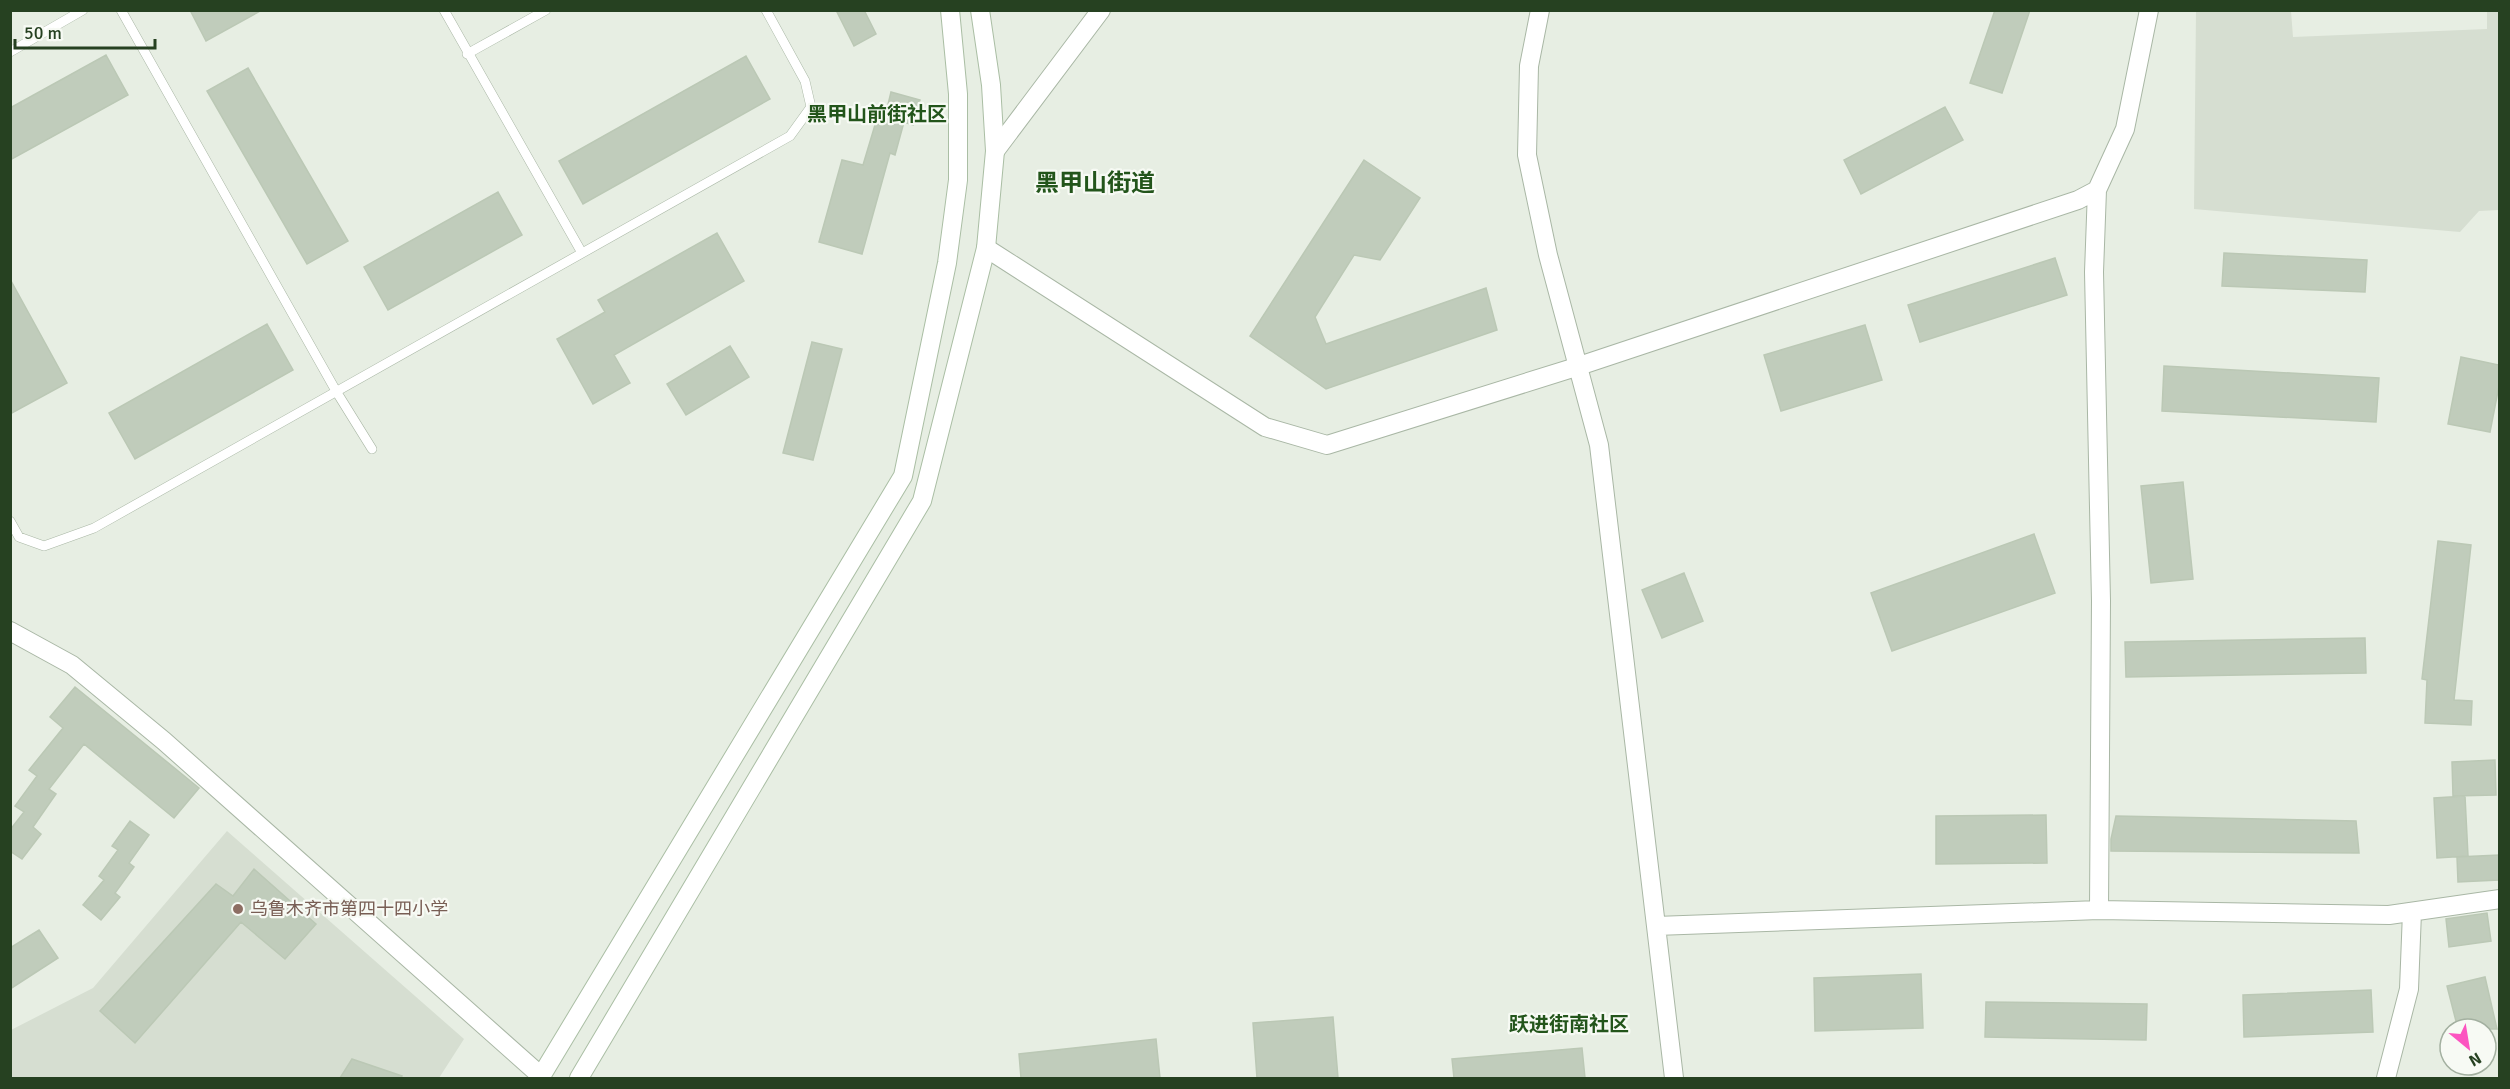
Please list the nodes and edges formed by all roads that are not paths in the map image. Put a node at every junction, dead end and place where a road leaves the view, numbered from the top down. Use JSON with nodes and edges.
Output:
{"nodes":[{"id":1,"x":83,"y":10,"type":"edge"},
{"id":2,"x":121,"y":10,"type":"edge"},
{"id":3,"x":444,"y":10,"type":"edge"},
{"id":4,"x":546,"y":10,"type":"edge"},
{"id":5,"x":766,"y":10,"type":"edge"},
{"id":6,"x":950,"y":10,"type":"edge"},
{"id":7,"x":980,"y":10,"type":"edge"},
{"id":8,"x":1101,"y":10,"type":"edge"},
{"id":9,"x":1540,"y":10,"type":"edge"},
{"id":10,"x":2149,"y":10,"type":"edge"},
{"id":11,"x":10,"y":52,"type":"edge"},
{"id":12,"x":467,"y":54,"type":"junction"},
{"id":13,"x":995,"y":151,"type":"junction"},
{"id":14,"x":2097,"y":190,"type":"junction"},
{"id":15,"x":986,"y":248,"type":"junction"},
{"id":16,"x":582,"y":253,"type":"junction"},
{"id":17,"x":1576,"y":367,"type":"junction"},
{"id":18,"x":336,"y":391,"type":"junction"},
{"id":19,"x":372,"y":449,"type":"dead end"},
{"id":20,"x":10,"y":521,"type":"edge"},
{"id":21,"x":10,"y":631,"type":"edge"},
{"id":22,"x":2499,"y":899,"type":"edge"},
{"id":23,"x":2099,"y":910,"type":"junction"},
{"id":24,"x":2412,"y":912,"type":"junction"},
{"id":25,"x":1656,"y":926,"type":"junction"},
{"id":26,"x":541,"y":1077,"type":"edge"},
{"id":27,"x":579,"y":1078,"type":"edge"},
{"id":28,"x":1674,"y":1078,"type":"edge"},
{"id":29,"x":2386,"y":1078,"type":"edge"}],
"edges":[{"from":1,"to":11,"type":"lane"},
{"from":2,"to":18,"type":"lane"},
{"from":3,"to":12,"type":"lane"},
{"from":4,"to":12,"type":"lane"},
{"from":5,"to":16,"type":"lane"},
{"from":6,"to":26,"type":"street"},
{"from":7,"to":13,"type":"street"},
{"from":8,"to":13,"type":"street"},
{"from":9,"to":17,"type":"street"},
{"from":10,"to":14,"type":"street"},
{"from":12,"to":16,"type":"lane"},
{"from":13,"to":15,"type":"street"},
{"from":14,"to":17,"type":"street"},
{"from":14,"to":23,"type":"street"},
{"from":15,"to":17,"type":"street"},
{"from":15,"to":27,"type":"street"},
{"from":16,"to":18,"type":"lane"},
{"from":17,"to":25,"type":"street"},
{"from":18,"to":19,"type":"lane"},
{"from":18,"to":20,"type":"lane"},
{"from":21,"to":26,"type":"street"},
{"from":22,"to":24,"type":"street"},
{"from":23,"to":24,"type":"street"},
{"from":23,"to":25,"type":"street"},
{"from":24,"to":29,"type":"street"},
{"from":25,"to":28,"type":"street"}]}
